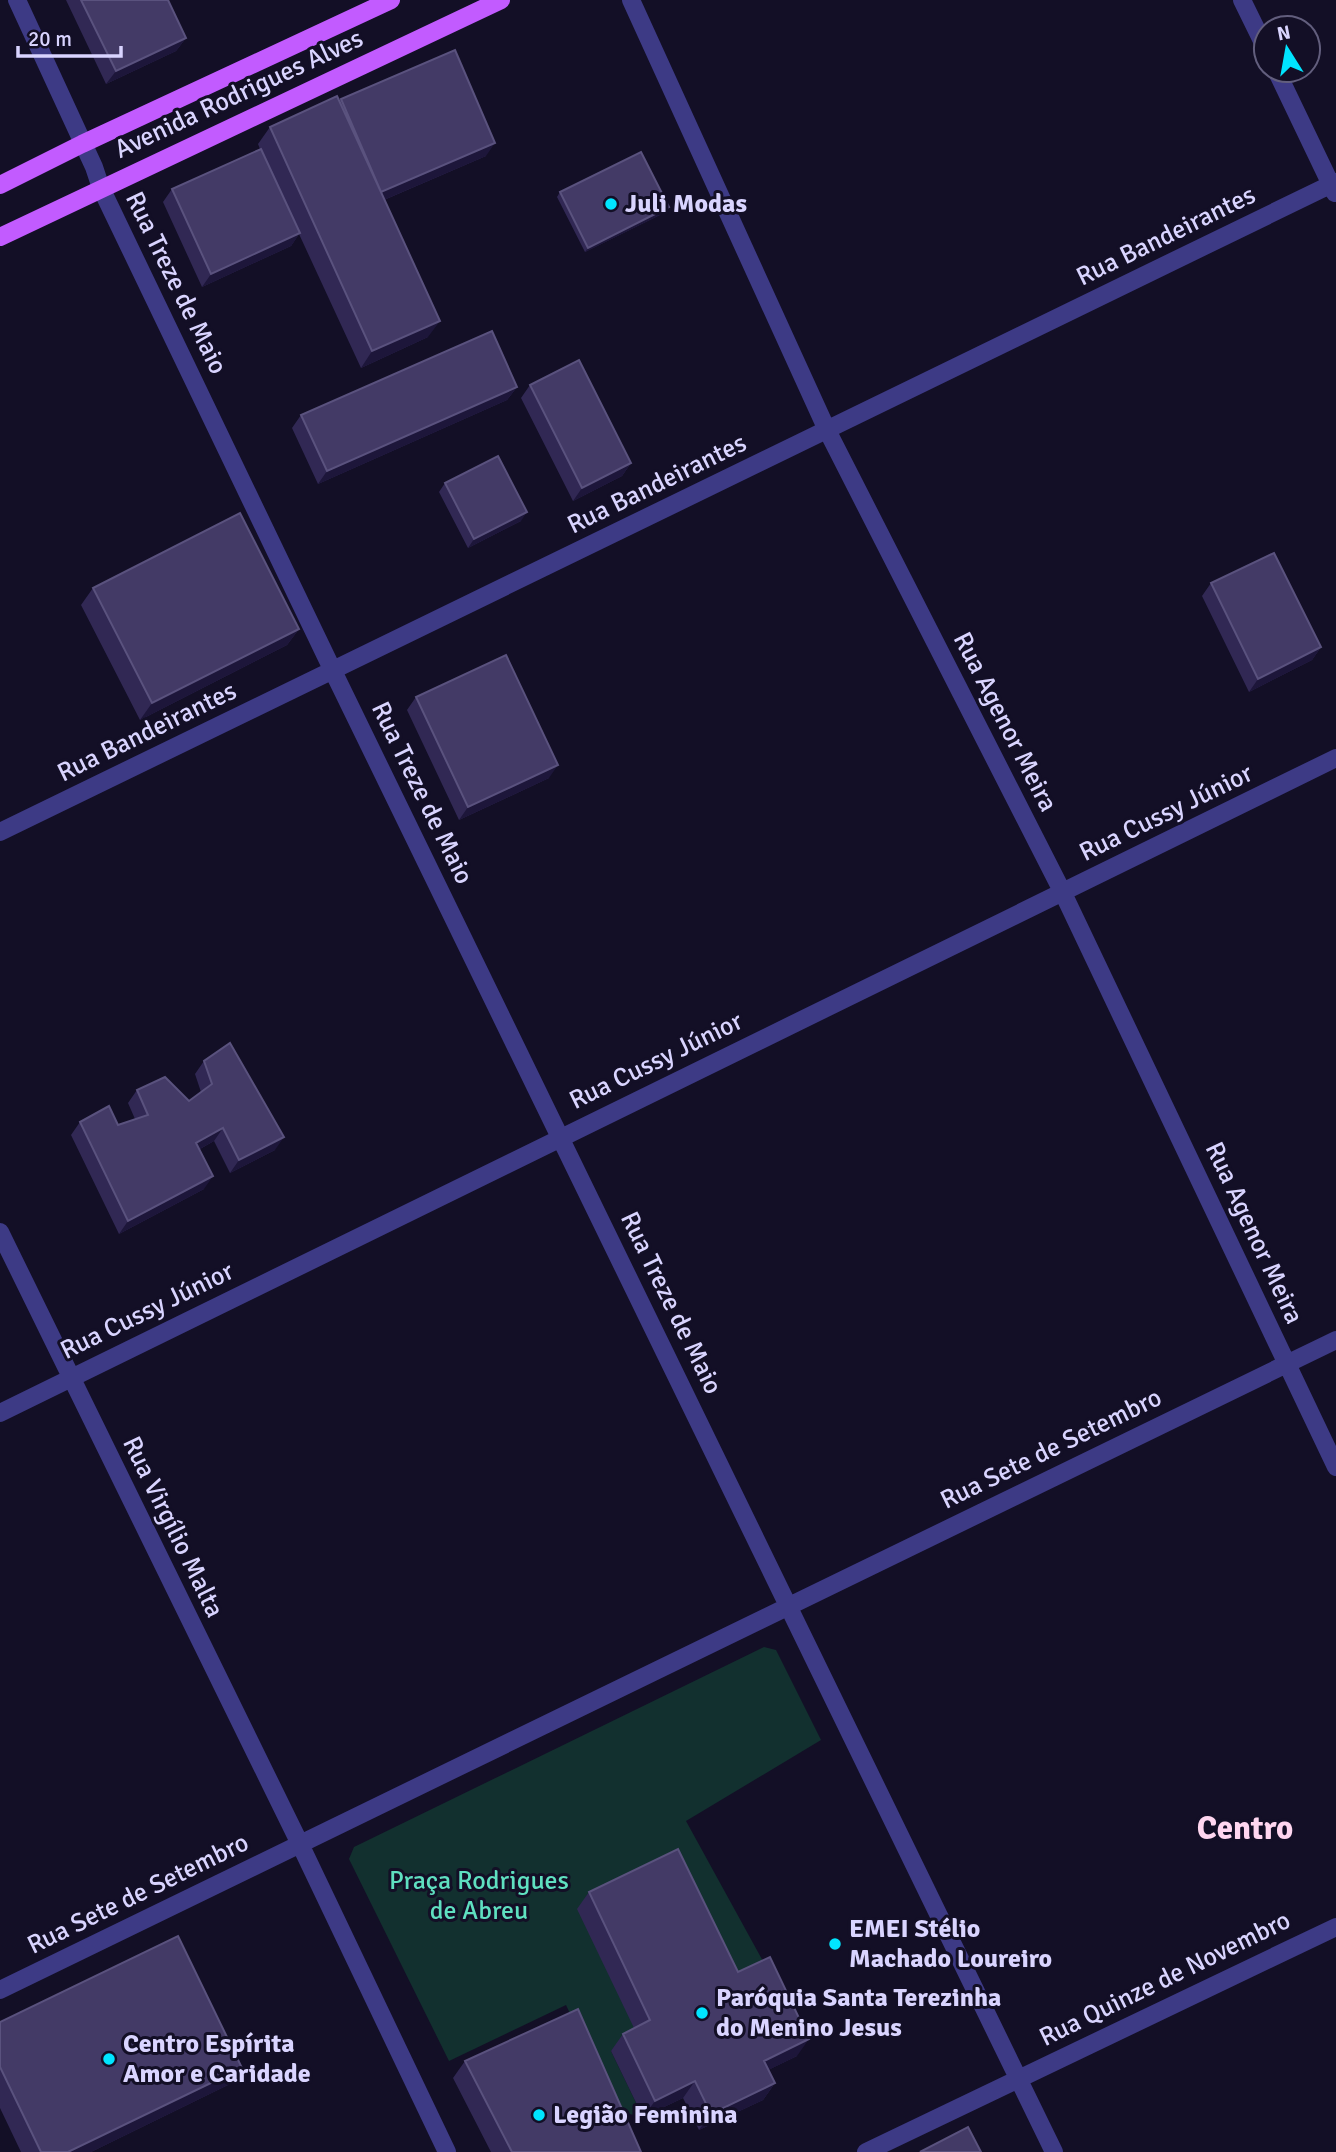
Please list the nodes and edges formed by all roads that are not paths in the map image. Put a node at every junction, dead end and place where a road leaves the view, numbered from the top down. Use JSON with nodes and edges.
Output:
{"nodes":[{"id":1,"x":17,"y":0,"type":"edge"},
{"id":2,"x":391,"y":0,"type":"edge"},
{"id":3,"x":501,"y":0,"type":"edge"},
{"id":4,"x":631,"y":0,"type":"edge"},
{"id":5,"x":1242,"y":0,"type":"edge"},
{"id":6,"x":1252,"y":20,"type":"edge"},
{"id":7,"x":1283,"y":84,"type":"edge"},
{"id":8,"x":82,"y":144,"type":"junction"},
{"id":9,"x":0,"y":185,"type":"edge"},
{"id":10,"x":1334,"y":187,"type":"edge"},
{"id":11,"x":101,"y":188,"type":"junction"},
{"id":12,"x":0,"y":237,"type":"edge"},
{"id":13,"x":827,"y":430,"type":"junction"},
{"id":14,"x":333,"y":671,"type":"junction"},
{"id":15,"x":1336,"y":758,"type":"edge"},
{"id":16,"x":0,"y":832,"type":"edge"},
{"id":17,"x":1063,"y":893,"type":"junction"},
{"id":18,"x":562,"y":1137,"type":"junction"},
{"id":19,"x":0,"y":1232,"type":"edge"},
{"id":20,"x":1336,"y":1340,"type":"edge"},
{"id":21,"x":1287,"y":1363,"type":"junction"},
{"id":22,"x":70,"y":1379,"type":"junction"},
{"id":23,"x":0,"y":1413,"type":"edge"},
{"id":24,"x":1336,"y":1466,"type":"edge"},
{"id":25,"x":789,"y":1606,"type":"junction"},
{"id":26,"x":300,"y":1844,"type":"junction"},
{"id":27,"x":1336,"y":1927,"type":"edge"},
{"id":28,"x":0,"y":1990,"type":"edge"},
{"id":29,"x":1017,"y":2079,"type":"junction"},
{"id":30,"x":447,"y":2152,"type":"edge"},
{"id":31,"x":866,"y":2152,"type":"edge"},
{"id":32,"x":1054,"y":2152,"type":"edge"}],
"edges":[{"from":1,"to":8,"type":"street","name":"Rua Treze de Maio"},
{"from":2,"to":8,"type":"main road","name":"Avenida Rodrigues Alves"},
{"from":3,"to":11,"type":"main road","name":"Avenida Rodrigues Alves"},
{"from":4,"to":13,"type":"street","name":"Rua Agenor Meira"},
{"from":5,"to":6,"type":"street"},
{"from":7,"to":10,"type":"street"},
{"from":8,"to":9,"type":"main road","name":"Avenida Rodrigues Alves"},
{"from":8,"to":11,"type":"street","name":"Rua Treze de Maio"},
{"from":10,"to":13,"type":"street","name":"Rua Bandeirantes"},
{"from":11,"to":12,"type":"main road","name":"Avenida Rodrigues Alves"},
{"from":11,"to":14,"type":"street","name":"Rua Treze de Maio"},
{"from":13,"to":14,"type":"street","name":"Rua Bandeirantes"},
{"from":13,"to":17,"type":"street","name":"Rua Agenor Meira"},
{"from":14,"to":16,"type":"street","name":"Rua Bandeirantes"},
{"from":14,"to":18,"type":"street","name":"Rua Treze de Maio"},
{"from":15,"to":17,"type":"street","name":"Rua Cussy Júnior"},
{"from":17,"to":18,"type":"street","name":"Rua Cussy Júnior"},
{"from":17,"to":21,"type":"street","name":"Rua Agenor Meira"},
{"from":18,"to":22,"type":"street","name":"Rua Cussy Júnior"},
{"from":18,"to":25,"type":"street","name":"Rua Treze de Maio"},
{"from":19,"to":22,"type":"street","name":"Rua Virgílio Malta"},
{"from":20,"to":21,"type":"street","name":"Rua Sete de Setembro"},
{"from":21,"to":24,"type":"street","name":"Rua Agenor Meira"},
{"from":21,"to":25,"type":"street","name":"Rua Sete de Setembro"},
{"from":22,"to":23,"type":"street","name":"Rua Cussy Júnior"},
{"from":22,"to":26,"type":"street","name":"Rua Virgílio Malta"},
{"from":25,"to":26,"type":"street"},
{"from":25,"to":29,"type":"street"},
{"from":26,"to":28,"type":"street","name":"Rua Sete de Setembro"},
{"from":26,"to":30,"type":"street"},
{"from":27,"to":29,"type":"street","name":"Rua Quinze de Novembro"},
{"from":29,"to":31,"type":"street","name":"Rua Quinze de Novembro"},
{"from":29,"to":32,"type":"street"}]}
